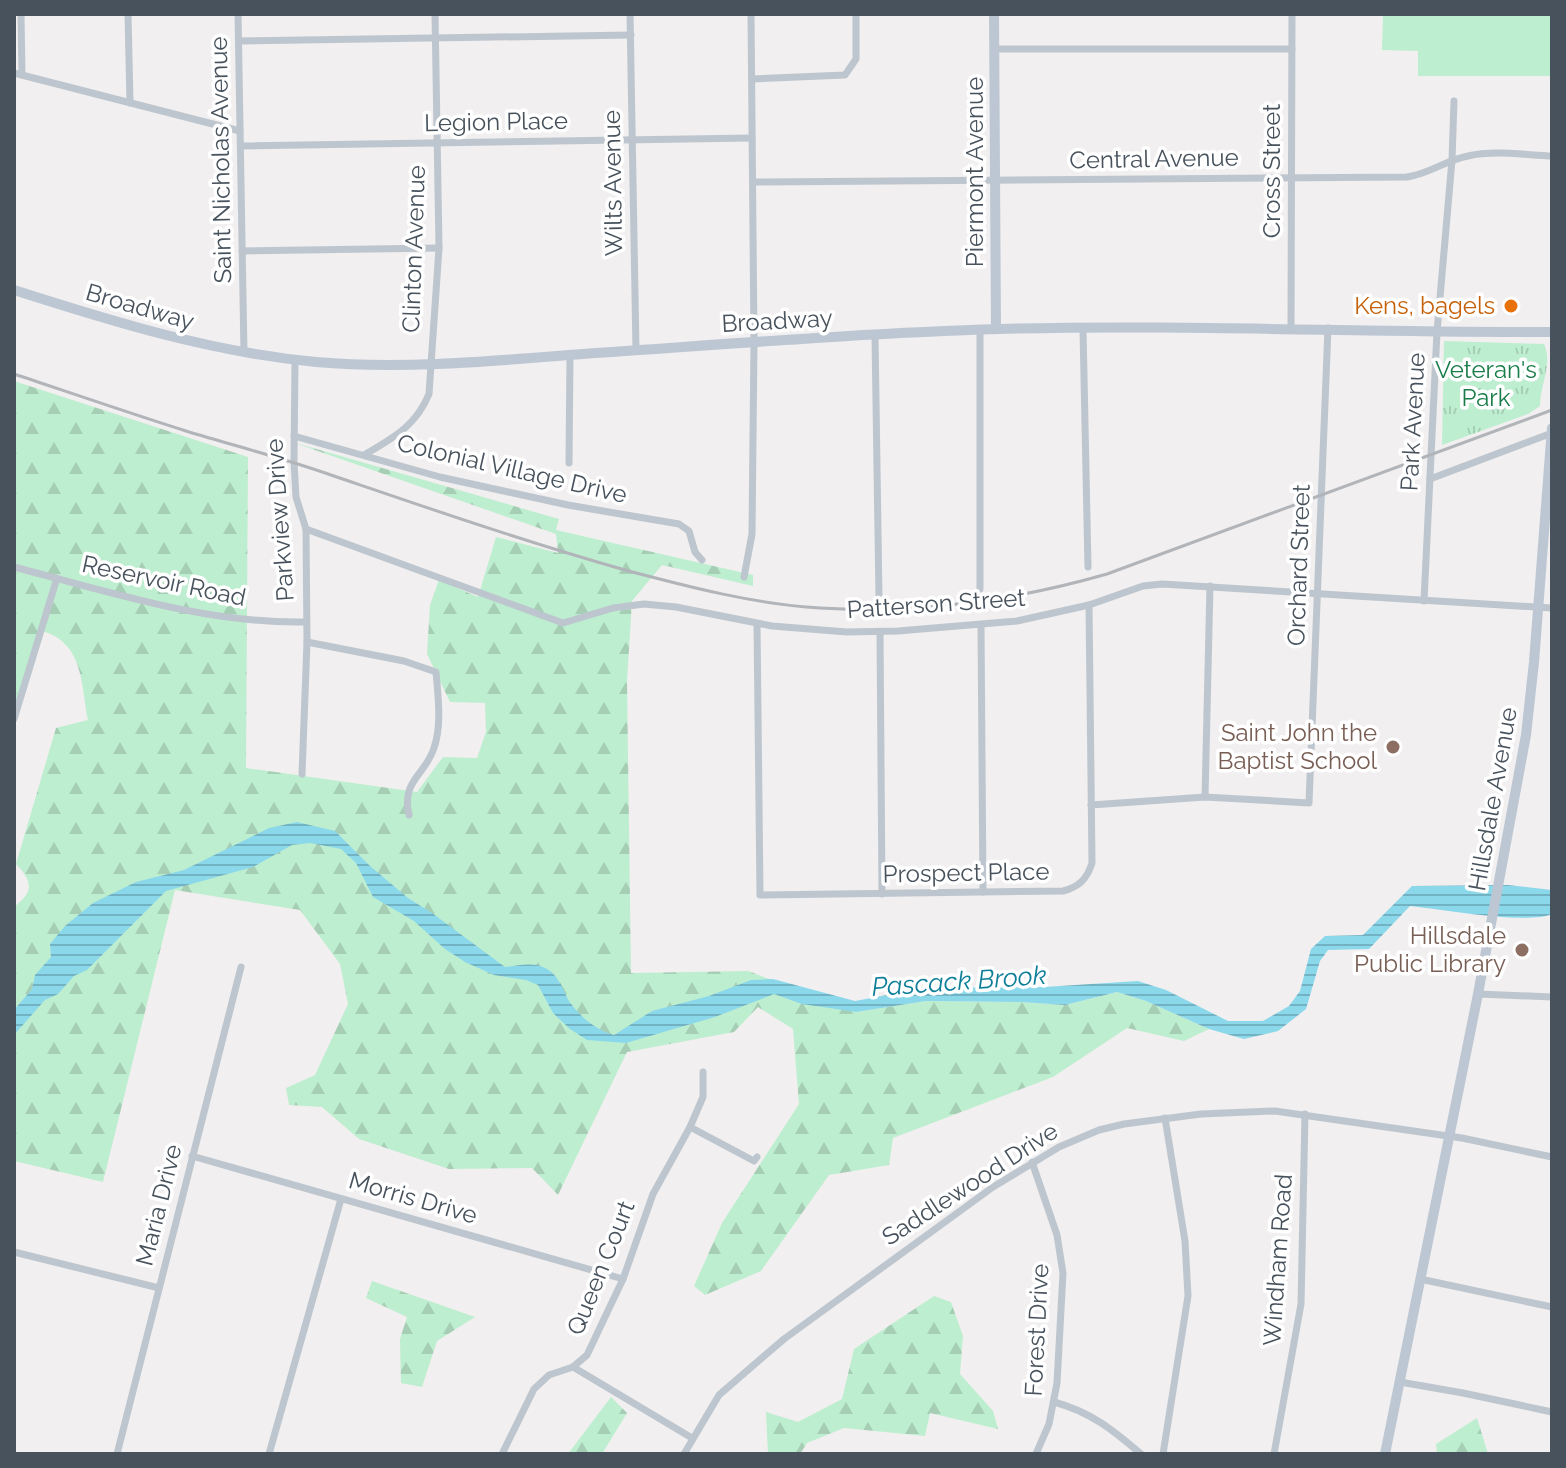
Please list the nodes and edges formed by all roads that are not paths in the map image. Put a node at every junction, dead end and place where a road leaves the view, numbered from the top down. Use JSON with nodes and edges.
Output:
{"nodes":[{"id":1,"x":21,"y":14,"type":"edge"},
{"id":2,"x":128,"y":14,"type":"edge"},
{"id":3,"x":238,"y":14,"type":"edge"},
{"id":4,"x":435,"y":14,"type":"edge"},
{"id":5,"x":630,"y":14,"type":"edge"},
{"id":6,"x":751,"y":14,"type":"edge"},
{"id":7,"x":856,"y":14,"type":"edge"},
{"id":8,"x":994,"y":14,"type":"edge"},
{"id":9,"x":1292,"y":14,"type":"edge"},
{"id":10,"x":631,"y":35,"type":"junction"},
{"id":11,"x":435,"y":38,"type":"junction"},
{"id":12,"x":239,"y":41,"type":"junction"},
{"id":13,"x":994,"y":49,"type":"junction"},
{"id":14,"x":1292,"y":49,"type":"junction"},
{"id":15,"x":18,"y":74,"type":"edge"},
{"id":16,"x":752,"y":79,"type":"junction"},
{"id":17,"x":1454,"y":101,"type":"dead end"},
{"id":18,"x":130,"y":103,"type":"junction"},
{"id":19,"x":240,"y":131,"type":"junction"},
{"id":20,"x":752,"y":138,"type":"junction"},
{"id":21,"x":632,"y":140,"type":"junction"},
{"id":22,"x":437,"y":143,"type":"junction"},
{"id":23,"x":241,"y":146,"type":"junction"},
{"id":24,"x":1552,"y":156,"type":"edge"},
{"id":25,"x":1452,"y":160,"type":"junction"},
{"id":26,"x":1292,"y":177,"type":"junction"},
{"id":27,"x":996,"y":180,"type":"junction"},
{"id":28,"x":753,"y":182,"type":"junction"},
{"id":29,"x":439,"y":248,"type":"junction"},
{"id":30,"x":242,"y":251,"type":"junction"},
{"id":31,"x":14,"y":290,"type":"edge"},
{"id":32,"x":1291,"y":328,"type":"junction"},
{"id":33,"x":1328,"y":328,"type":"junction"},
{"id":34,"x":996,"y":329,"type":"junction"},
{"id":35,"x":1083,"y":329,"type":"junction"},
{"id":36,"x":980,"y":331,"type":"junction"},
{"id":37,"x":1437,"y":332,"type":"junction"},
{"id":38,"x":1552,"y":332,"type":"edge"},
{"id":39,"x":875,"y":336,"type":"junction"},
{"id":40,"x":754,"y":342,"type":"junction"},
{"id":41,"x":636,"y":350,"type":"junction"},
{"id":42,"x":244,"y":353,"type":"junction"},
{"id":43,"x":570,"y":355,"type":"junction"},
{"id":44,"x":295,"y":359,"type":"junction"},
{"id":45,"x":429,"y":365,"type":"junction"},
{"id":46,"x":1552,"y":430,"type":"edge"},
{"id":47,"x":294,"y":436,"type":"junction"},
{"id":48,"x":364,"y":455,"type":"junction"},
{"id":49,"x":569,"y":463,"type":"dead end"},
{"id":50,"x":1430,"y":479,"type":"junction"},
{"id":51,"x":306,"y":529,"type":"junction"},
{"id":52,"x":702,"y":560,"type":"dead end"},
{"id":53,"x":14,"y":567,"type":"edge"},
{"id":54,"x":1088,"y":567,"type":"dead end"},
{"id":55,"x":744,"y":577,"type":"dead end"},
{"id":56,"x":57,"y":578,"type":"junction"},
{"id":57,"x":1210,"y":586,"type":"junction"},
{"id":58,"x":980,"y":589,"type":"dead end"},
{"id":59,"x":1319,"y":593,"type":"junction"},
{"id":60,"x":879,"y":598,"type":"dead end"},
{"id":61,"x":1424,"y":601,"type":"junction"},
{"id":62,"x":1089,"y":605,"type":"junction"},
{"id":63,"x":1539,"y":607,"type":"junction"},
{"id":64,"x":1552,"y":608,"type":"edge"},
{"id":65,"x":306,"y":622,"type":"junction"},
{"id":66,"x":757,"y":624,"type":"junction"},
{"id":67,"x":981,"y":626,"type":"junction"},
{"id":68,"x":880,"y":632,"type":"junction"},
{"id":69,"x":307,"y":642,"type":"junction"},
{"id":70,"x":14,"y":719,"type":"edge"},
{"id":71,"x":302,"y":774,"type":"dead end"},
{"id":72,"x":1205,"y":797,"type":"junction"},
{"id":73,"x":1091,"y":805,"type":"junction"},
{"id":74,"x":409,"y":815,"type":"dead end"},
{"id":75,"x":983,"y":892,"type":"junction"},
{"id":76,"x":882,"y":894,"type":"junction"},
{"id":77,"x":241,"y":967,"type":"dead end"},
{"id":78,"x":1478,"y":994,"type":"junction"},
{"id":79,"x":1552,"y":997,"type":"edge"},
{"id":80,"x":703,"y":1072,"type":"dead end"},
{"id":81,"x":1305,"y":1114,"type":"junction"},
{"id":82,"x":1165,"y":1118,"type":"junction"},
{"id":83,"x":690,"y":1127,"type":"junction"},
{"id":84,"x":1449,"y":1136,"type":"junction"},
{"id":85,"x":192,"y":1156,"type":"junction"},
{"id":86,"x":757,"y":1157,"type":"dead end"},
{"id":87,"x":1552,"y":1157,"type":"edge"},
{"id":88,"x":1032,"y":1162,"type":"junction"},
{"id":89,"x":341,"y":1199,"type":"junction"},
{"id":90,"x":14,"y":1252,"type":"edge"},
{"id":91,"x":623,"y":1279,"type":"junction"},
{"id":92,"x":1420,"y":1279,"type":"junction"},
{"id":93,"x":159,"y":1288,"type":"junction"},
{"id":94,"x":1552,"y":1307,"type":"edge"},
{"id":95,"x":573,"y":1367,"type":"junction"},
{"id":96,"x":1400,"y":1382,"type":"junction"},
{"id":97,"x":1054,"y":1402,"type":"junction"},
{"id":98,"x":1552,"y":1412,"type":"edge"},
{"id":99,"x":692,"y":1438,"type":"junction"},
{"id":100,"x":117,"y":1454,"type":"edge"},
{"id":101,"x":269,"y":1454,"type":"edge"},
{"id":102,"x":502,"y":1454,"type":"edge"},
{"id":103,"x":684,"y":1454,"type":"edge"},
{"id":104,"x":1036,"y":1454,"type":"edge"},
{"id":105,"x":1141,"y":1454,"type":"edge"},
{"id":106,"x":1163,"y":1454,"type":"edge"},
{"id":107,"x":1274,"y":1454,"type":"edge"},
{"id":108,"x":1385,"y":1454,"type":"edge"}],
"edges":[{"from":1,"to":15,"type":"street"},
{"from":2,"to":18,"type":"street"},
{"from":3,"to":12,"type":"street","name":"Saint Nicholas Avenue"},
{"from":4,"to":11,"type":"street","name":"Clinton Avenue"},
{"from":5,"to":10,"type":"street","name":"Wilts Avenue"},
{"from":6,"to":16,"type":"street"},
{"from":7,"to":16,"type":"street"},
{"from":8,"to":13,"type":"street","name":"Piermont Avenue"},
{"from":9,"to":14,"type":"street","name":"Cross Street"},
{"from":10,"to":11,"type":"street"},
{"from":10,"to":21,"type":"street","name":"Wilts Avenue"},
{"from":11,"to":12,"type":"street"},
{"from":11,"to":22,"type":"street","name":"Clinton Avenue"},
{"from":12,"to":19,"type":"street","name":"Saint Nicholas Avenue"},
{"from":13,"to":14,"type":"street"},
{"from":13,"to":27,"type":"street","name":"Piermont Avenue"},
{"from":14,"to":26,"type":"street","name":"Cross Street"},
{"from":15,"to":18,"type":"street"},
{"from":16,"to":20,"type":"street"},
{"from":17,"to":25,"type":"street","name":"Park Avenue"},
{"from":18,"to":19,"type":"street"},
{"from":19,"to":23,"type":"street","name":"Saint Nicholas Avenue"},
{"from":20,"to":21,"type":"street","name":"Legion Place"},
{"from":20,"to":28,"type":"street"},
{"from":21,"to":22,"type":"street","name":"Legion Place"},
{"from":21,"to":41,"type":"street","name":"Wilts Avenue"},
{"from":22,"to":23,"type":"street","name":"Legion Place"},
{"from":22,"to":29,"type":"street","name":"Clinton Avenue"},
{"from":23,"to":30,"type":"street","name":"Saint Nicholas Avenue"},
{"from":24,"to":25,"type":"street","name":"Central Avenue"},
{"from":25,"to":26,"type":"street","name":"Central Avenue"},
{"from":25,"to":37,"type":"street","name":"Park Avenue"},
{"from":26,"to":27,"type":"street","name":"Central Avenue"},
{"from":26,"to":32,"type":"street","name":"Cross Street"},
{"from":27,"to":28,"type":"street","name":"Central Avenue"},
{"from":27,"to":34,"type":"street","name":"Piermont Avenue"},
{"from":28,"to":40,"type":"street"},
{"from":29,"to":30,"type":"street"},
{"from":29,"to":45,"type":"street","name":"Clinton Avenue"},
{"from":30,"to":42,"type":"street","name":"Saint Nicholas Avenue"},
{"from":31,"to":42,"type":"street","name":"Broadway"},
{"from":32,"to":33,"type":"street","name":"Broadway"},
{"from":32,"to":35,"type":"street","name":"Broadway"},
{"from":33,"to":37,"type":"street","name":"Broadway"},
{"from":33,"to":59,"type":"street","name":"Orchard Street"},
{"from":34,"to":35,"type":"street","name":"Broadway"},
{"from":34,"to":36,"type":"street","name":"Broadway"},
{"from":35,"to":54,"type":"street"},
{"from":36,"to":39,"type":"street","name":"Broadway"},
{"from":36,"to":58,"type":"street"},
{"from":37,"to":38,"type":"street","name":"Broadway"},
{"from":37,"to":50,"type":"street","name":"Park Avenue"},
{"from":39,"to":40,"type":"street","name":"Broadway"},
{"from":39,"to":60,"type":"street"},
{"from":40,"to":41,"type":"street","name":"Broadway"},
{"from":40,"to":55,"type":"street"},
{"from":41,"to":43,"type":"street","name":"Broadway"},
{"from":42,"to":44,"type":"street","name":"Broadway"},
{"from":43,"to":45,"type":"street","name":"Broadway"},
{"from":43,"to":49,"type":"street"},
{"from":44,"to":45,"type":"street","name":"Broadway"},
{"from":44,"to":47,"type":"street","name":"Parkview Drive"},
{"from":45,"to":48,"type":"street","name":"Clinton Avenue"},
{"from":46,"to":50,"type":"street"},
{"from":46,"to":63,"type":"street","name":"Hillsdale Avenue"},
{"from":47,"to":48,"type":"street","name":"Colonial Village Drive"},
{"from":47,"to":51,"type":"street","name":"Parkview Drive"},
{"from":48,"to":52,"type":"street","name":"Colonial Village Drive"},
{"from":50,"to":61,"type":"street","name":"Park Avenue"},
{"from":51,"to":65,"type":"street","name":"Parkview Drive"},
{"from":51,"to":66,"type":"street","name":"Patterson Street"},
{"from":53,"to":56,"type":"street","name":"Reservoir Road"},
{"from":56,"to":65,"type":"street","name":"Reservoir Road"},
{"from":56,"to":70,"type":"street"},
{"from":57,"to":59,"type":"street","name":"Patterson Street"},
{"from":57,"to":62,"type":"street","name":"Patterson Street"},
{"from":57,"to":72,"type":"street"},
{"from":59,"to":61,"type":"street","name":"Patterson Street"},
{"from":59,"to":72,"type":"street","name":"Orchard Street"},
{"from":61,"to":63,"type":"street","name":"Patterson Street"},
{"from":62,"to":67,"type":"street","name":"Patterson Street"},
{"from":62,"to":73,"type":"street","name":"Prospect Place"},
{"from":63,"to":64,"type":"street","name":"Patterson Street"},
{"from":63,"to":78,"type":"street","name":"Hillsdale Avenue"},
{"from":65,"to":69,"type":"street","name":"Parkview Drive"},
{"from":66,"to":68,"type":"street","name":"Patterson Street"},
{"from":66,"to":76,"type":"street","name":"Prospect Place"},
{"from":67,"to":68,"type":"street","name":"Patterson Street"},
{"from":67,"to":75,"type":"street"},
{"from":68,"to":76,"type":"street"},
{"from":69,"to":71,"type":"street","name":"Parkview Drive"},
{"from":69,"to":74,"type":"street"},
{"from":72,"to":73,"type":"street"},
{"from":73,"to":75,"type":"street","name":"Prospect Place"},
{"from":75,"to":76,"type":"street","name":"Prospect Place"},
{"from":77,"to":85,"type":"street","name":"Maria Drive"},
{"from":78,"to":79,"type":"street"},
{"from":78,"to":84,"type":"street","name":"Hillsdale Avenue"},
{"from":80,"to":83,"type":"street","name":"Queen Court"},
{"from":81,"to":82,"type":"street","name":"Saddlewood Drive"},
{"from":81,"to":84,"type":"street","name":"Saddlewood Drive"},
{"from":81,"to":107,"type":"street","name":"Windham Road"},
{"from":82,"to":88,"type":"street","name":"Saddlewood Drive"},
{"from":82,"to":106,"type":"street"},
{"from":83,"to":86,"type":"street"},
{"from":83,"to":91,"type":"street","name":"Queen Court"},
{"from":84,"to":87,"type":"street","name":"Saddlewood Drive"},
{"from":84,"to":92,"type":"street","name":"Hillsdale Avenue"},
{"from":85,"to":89,"type":"street","name":"Morris Drive"},
{"from":85,"to":93,"type":"street","name":"Maria Drive"},
{"from":88,"to":97,"type":"street","name":"Forest Drive"},
{"from":88,"to":99,"type":"street","name":"Saddlewood Drive"},
{"from":89,"to":91,"type":"street","name":"Morris Drive"},
{"from":89,"to":101,"type":"street"},
{"from":90,"to":93,"type":"street"},
{"from":91,"to":95,"type":"street","name":"Queen Court"},
{"from":92,"to":94,"type":"street"},
{"from":92,"to":96,"type":"street","name":"Hillsdale Avenue"},
{"from":93,"to":100,"type":"street","name":"Maria Drive"},
{"from":95,"to":99,"type":"street"},
{"from":95,"to":102,"type":"street","name":"Queen Court"},
{"from":96,"to":98,"type":"street"},
{"from":96,"to":108,"type":"street","name":"Hillsdale Avenue"},
{"from":97,"to":104,"type":"street","name":"Forest Drive"},
{"from":97,"to":105,"type":"street"},
{"from":99,"to":103,"type":"street","name":"Saddlewood Drive"}]}
